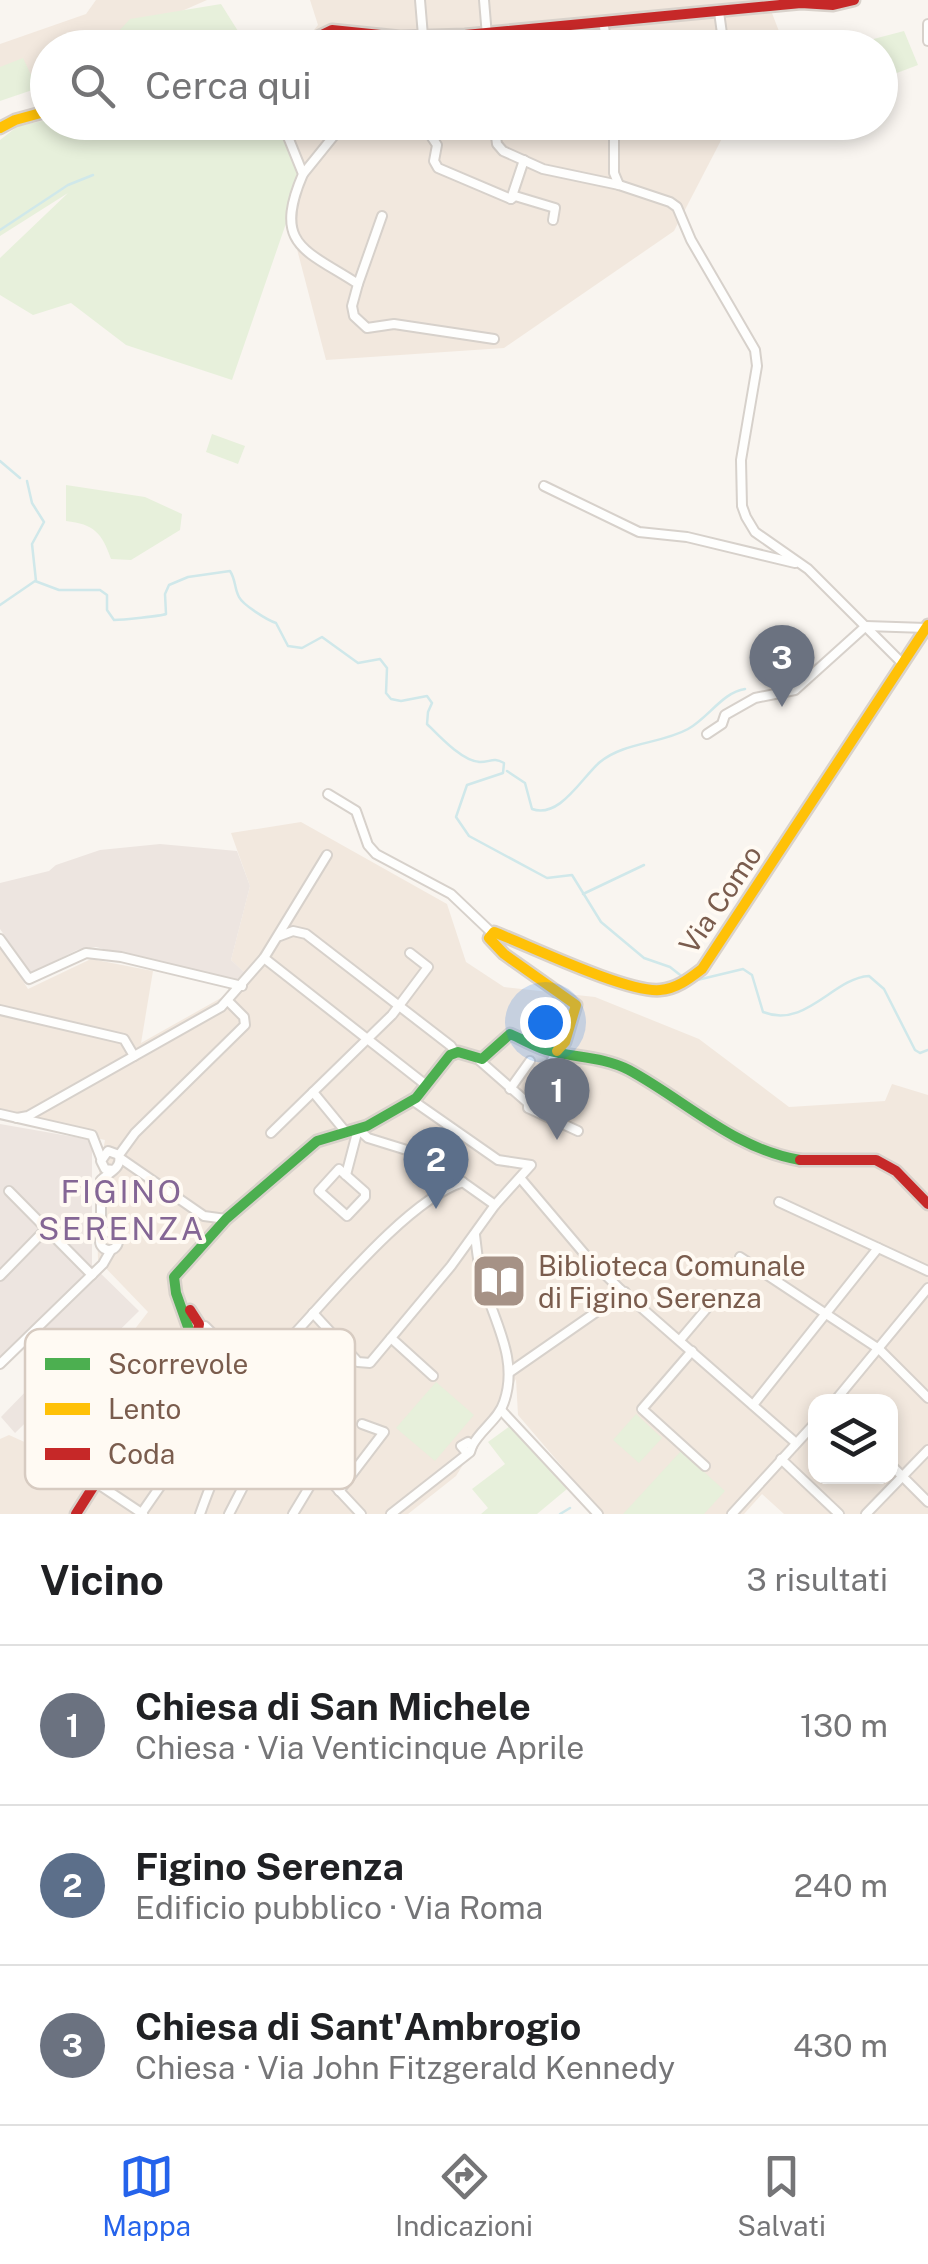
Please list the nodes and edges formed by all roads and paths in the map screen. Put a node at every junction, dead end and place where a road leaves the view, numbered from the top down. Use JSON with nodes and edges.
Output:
{"nodes":[{"id":1,"x":420,"y":0,"type":"edge"},
{"id":2,"x":484,"y":0,"type":"edge"},
{"id":3,"x":854,"y":0,"type":"edge"},
{"id":4,"x":804,"y":2,"type":"edge"},
{"id":5,"x":714,"y":8,"type":"edge"},
{"id":6,"x":604,"y":22,"type":"junction"},
{"id":7,"x":928,"y":24,"type":"edge"},
{"id":8,"x":422,"y":30,"type":"edge"},
{"id":9,"x":486,"y":30,"type":"edge"},
{"id":10,"x":518,"y":30,"type":"edge"},
{"id":11,"x":605,"y":30,"type":"edge"},
{"id":12,"x":928,"y":42,"type":"edge"},
{"id":13,"x":30,"y":116,"type":"edge"},
{"id":14,"x":0,"y":128,"type":"edge"},
{"id":15,"x":289,"y":140,"type":"edge"},
{"id":16,"x":330,"y":140,"type":"edge"},
{"id":17,"x":434,"y":140,"type":"edge"},
{"id":18,"x":496,"y":140,"type":"edge"},
{"id":19,"x":614,"y":140,"type":"edge"},
{"id":20,"x":524,"y":160,"type":"junction"},
{"id":21,"x":303,"y":174,"type":"junction"},
{"id":22,"x":619,"y":185,"type":"junction"},
{"id":23,"x":511,"y":199,"type":"junction"},
{"id":24,"x":382,"y":216,"type":"dead end"},
{"id":25,"x":553,"y":220,"type":"dead end"},
{"id":26,"x":358,"y":284,"type":"junction"},
{"id":27,"x":494,"y":339,"type":"dead end"},
{"id":28,"x":544,"y":486,"type":"dead end"},
{"id":29,"x":802,"y":565,"type":"junction"},
{"id":30,"x":866,"y":626,"type":"junction"},
{"id":31,"x":927,"y":627,"type":"edge"},
{"id":32,"x":908,"y":628,"type":"junction"},
{"id":33,"x":917,"y":641,"type":"junction"},
{"id":34,"x":901,"y":662,"type":"junction"},
{"id":35,"x":707,"y":734,"type":"dead end"},
{"id":36,"x":328,"y":794,"type":"dead end"},
{"id":37,"x":327,"y":855,"type":"dead end"},
{"id":38,"x":287,"y":921,"type":"junction"},
{"id":39,"x":492,"y":933,"type":"junction"},
{"id":40,"x":306,"y":934,"type":"junction"},
{"id":41,"x":0,"y":939,"type":"edge"},
{"id":42,"x":273,"y":943,"type":"junction"},
{"id":43,"x":410,"y":953,"type":"dead end"},
{"id":44,"x":264,"y":958,"type":"junction"},
{"id":45,"x":242,"y":986,"type":"junction"},
{"id":46,"x":228,"y":1001,"type":"junction"},
{"id":47,"x":400,"y":1006,"type":"junction"},
{"id":48,"x":0,"y":1010,"type":"edge"},
{"id":49,"x":366,"y":1040,"type":"junction"},
{"id":50,"x":557,"y":1051,"type":"junction"},
{"id":51,"x":455,"y":1052,"type":"junction"},
{"id":52,"x":134,"y":1056,"type":"junction"},
{"id":53,"x":478,"y":1060,"type":"junction"},
{"id":54,"x":530,"y":1061,"type":"dead end"},
{"id":55,"x":426,"y":1085,"type":"junction"},
{"id":56,"x":510,"y":1089,"type":"junction"},
{"id":57,"x":313,"y":1092,"type":"junction"},
{"id":58,"x":412,"y":1100,"type":"junction"},
{"id":59,"x":528,"y":1103,"type":"junction"},
{"id":60,"x":44,"y":1106,"type":"junction"},
{"id":61,"x":0,"y":1114,"type":"edge"},
{"id":62,"x":17,"y":1118,"type":"junction"},
{"id":63,"x":42,"y":1124,"type":"junction"},
{"id":64,"x":358,"y":1129,"type":"junction"},
{"id":65,"x":345,"y":1131,"type":"junction"},
{"id":66,"x":578,"y":1131,"type":"dead end"},
{"id":67,"x":271,"y":1133,"type":"dead end"},
{"id":68,"x":112,"y":1159,"type":"junction"},
{"id":69,"x":346,"y":1175,"type":"junction"},
{"id":70,"x":521,"y":1179,"type":"junction"},
{"id":71,"x":463,"y":1182,"type":"junction"},
{"id":72,"x":9,"y":1191,"type":"dead end"},
{"id":73,"x":779,"y":1202,"type":"dead end"},
{"id":74,"x":928,"y":1204,"type":"edge"},
{"id":75,"x":495,"y":1205,"type":"junction"},
{"id":76,"x":204,"y":1216,"type":"junction"},
{"id":77,"x":226,"y":1219,"type":"junction"},
{"id":78,"x":46,"y":1229,"type":"junction"},
{"id":79,"x":106,"y":1233,"type":"junction"},
{"id":80,"x":475,"y":1235,"type":"junction"},
{"id":81,"x":211,"y":1236,"type":"junction"},
{"id":82,"x":106,"y":1248,"type":"junction"},
{"id":83,"x":878,"y":1248,"type":"junction"},
{"id":84,"x":740,"y":1257,"type":"dead end"},
{"id":85,"x":186,"y":1264,"type":"junction"},
{"id":86,"x":928,"y":1271,"type":"edge"},
{"id":87,"x":92,"y":1274,"type":"junction"},
{"id":88,"x":0,"y":1276,"type":"edge"},
{"id":89,"x":928,"y":1288,"type":"edge"},
{"id":90,"x":625,"y":1292,"type":"junction"},
{"id":91,"x":718,"y":1294,"type":"dead end"},
{"id":92,"x":313,"y":1314,"type":"junction"},
{"id":93,"x":826,"y":1316,"type":"junction"},
{"id":94,"x":36,"y":1329,"type":"edge"},
{"id":95,"x":195,"y":1329,"type":"edge"},
{"id":96,"x":196,"y":1329,"type":"edge"},
{"id":97,"x":298,"y":1329,"type":"edge"},
{"id":98,"x":328,"y":1329,"type":"edge"},
{"id":99,"x":391,"y":1338,"type":"junction"},
{"id":100,"x":25,"y":1340,"type":"edge"},
{"id":101,"x":680,"y":1340,"type":"junction"},
{"id":102,"x":879,"y":1349,"type":"junction"},
{"id":103,"x":692,"y":1351,"type":"junction"},
{"id":104,"x":355,"y":1357,"type":"edge"},
{"id":105,"x":0,"y":1364,"type":"edge"},
{"id":106,"x":510,"y":1372,"type":"junction"},
{"id":107,"x":432,"y":1376,"type":"dead end"},
{"id":108,"x":841,"y":1394,"type":"edge"},
{"id":109,"x":928,"y":1398,"type":"edge"},
{"id":110,"x":753,"y":1405,"type":"junction"},
{"id":111,"x":501,"y":1410,"type":"junction"},
{"id":112,"x":362,"y":1424,"type":"dead end"},
{"id":113,"x":808,"y":1430,"type":"edge"},
{"id":114,"x":796,"y":1443,"type":"junction"},
{"id":115,"x":928,"y":1450,"type":"edge"},
{"id":116,"x":781,"y":1459,"type":"junction"},
{"id":117,"x":705,"y":1466,"type":"dead end"},
{"id":118,"x":355,"y":1471,"type":"edge"},
{"id":119,"x":898,"y":1472,"type":"edge"},
{"id":120,"x":902,"y":1476,"type":"junction"},
{"id":121,"x":92,"y":1489,"type":"edge"},
{"id":122,"x":106,"y":1489,"type":"edge"},
{"id":123,"x":159,"y":1489,"type":"edge"},
{"id":124,"x":209,"y":1489,"type":"edge"},
{"id":125,"x":242,"y":1489,"type":"edge"},
{"id":126,"x":308,"y":1489,"type":"edge"},
{"id":127,"x":340,"y":1491,"type":"edge"},
{"id":128,"x":350,"y":1502,"type":"junction"},
{"id":129,"x":928,"y":1502,"type":"edge"},
{"id":130,"x":397,"y":1512,"type":"edge"},
{"id":131,"x":76,"y":1514,"type":"edge"},
{"id":132,"x":142,"y":1514,"type":"edge"},
{"id":133,"x":200,"y":1514,"type":"edge"},
{"id":134,"x":229,"y":1514,"type":"edge"},
{"id":135,"x":293,"y":1514,"type":"edge"},
{"id":136,"x":362,"y":1514,"type":"edge"},
{"id":137,"x":369,"y":1514,"type":"edge"},
{"id":138,"x":598,"y":1514,"type":"edge"},
{"id":139,"x":732,"y":1514,"type":"edge"},
{"id":140,"x":839,"y":1514,"type":"edge"},
{"id":141,"x":866,"y":1514,"type":"edge"}],
"edges":[{"from":1,"to":8,"type":"street"},
{"from":2,"to":9,"type":"street"},
{"from":3,"to":4,"type":"street"},
{"from":4,"to":5,"type":"street"},
{"from":5,"to":6,"type":"street"},
{"from":6,"to":10,"type":"street"},
{"from":6,"to":11,"type":"street"},
{"from":7,"to":12,"type":"street"},
{"from":13,"to":14,"type":"street"},
{"from":15,"to":21,"type":"street"},
{"from":16,"to":21,"type":"street"},
{"from":17,"to":23,"type":"street"},
{"from":18,"to":20,"type":"street"},
{"from":19,"to":22,"type":"street"},
{"from":20,"to":22,"type":"street"},
{"from":20,"to":23,"type":"street"},
{"from":21,"to":26,"type":"street"},
{"from":22,"to":29,"type":"street"},
{"from":23,"to":25,"type":"street"},
{"from":24,"to":26,"type":"street"},
{"from":26,"to":27,"type":"street"},
{"from":28,"to":29,"type":"street"},
{"from":29,"to":30,"type":"street"},
{"from":30,"to":32,"type":"street"},
{"from":30,"to":34,"type":"street"},
{"from":30,"to":35,"type":"street"},
{"from":31,"to":32,"type":"street"},
{"from":31,"to":33,"type":"street","name":"Via Como"},
{"from":32,"to":33,"type":"street"},
{"from":33,"to":34,"type":"street","name":"Via Como"},
{"from":34,"to":39,"type":"street","name":"Via Como"},
{"from":36,"to":39,"type":"street"},
{"from":37,"to":38,"type":"street"},
{"from":38,"to":40,"type":"street"},
{"from":38,"to":42,"type":"street"},
{"from":39,"to":50,"type":"street"},
{"from":40,"to":42,"type":"street"},
{"from":40,"to":47,"type":"street"},
{"from":41,"to":45,"type":"street"},
{"from":42,"to":44,"type":"street"},
{"from":43,"to":47,"type":"street"},
{"from":44,"to":45,"type":"street"},
{"from":44,"to":49,"type":"street"},
{"from":45,"to":46,"type":"street"},
{"from":46,"to":52,"type":"street"},
{"from":46,"to":68,"type":"street"},
{"from":47,"to":49,"type":"street"},
{"from":47,"to":51,"type":"street"},
{"from":48,"to":52,"type":"street"},
{"from":49,"to":55,"type":"street"},
{"from":49,"to":57,"type":"street"},
{"from":50,"to":53,"type":"street"},
{"from":50,"to":59,"type":"street"},
{"from":50,"to":74,"type":"street"},
{"from":51,"to":53,"type":"street"},
{"from":51,"to":55,"type":"street"},
{"from":52,"to":60,"type":"street"},
{"from":53,"to":56,"type":"street"},
{"from":54,"to":56,"type":"street"},
{"from":55,"to":58,"type":"street"},
{"from":56,"to":59,"type":"street"},
{"from":57,"to":65,"type":"street"},
{"from":57,"to":67,"type":"street"},
{"from":58,"to":64,"type":"street"},
{"from":58,"to":70,"type":"street"},
{"from":59,"to":66,"type":"street"},
{"from":60,"to":62,"type":"street"},
{"from":60,"to":63,"type":"street"},
{"from":61,"to":62,"type":"street"},
{"from":62,"to":63,"type":"street"},
{"from":63,"to":68,"type":"street"},
{"from":64,"to":65,"type":"street"},
{"from":64,"to":69,"type":"street"},
{"from":64,"to":71,"type":"street"},
{"from":65,"to":77,"type":"street"},
{"from":68,"to":76,"type":"street"},
{"from":68,"to":79,"type":"street"},
{"from":69,"to":69,"type":"street"},
{"from":70,"to":75,"type":"street"},
{"from":70,"to":90,"type":"street"},
{"from":71,"to":75,"type":"street"},
{"from":71,"to":92,"type":"street"},
{"from":72,"to":78,"type":"street"},
{"from":73,"to":83,"type":"street"},
{"from":75,"to":80,"type":"street"},
{"from":76,"to":77,"type":"street"},
{"from":76,"to":81,"type":"street"},
{"from":77,"to":81,"type":"street"},
{"from":78,"to":87,"type":"street"},
{"from":78,"to":88,"type":"street"},
{"from":79,"to":82,"type":"street"},
{"from":79,"to":82,"type":"street"},
{"from":80,"to":99,"type":"street"},
{"from":80,"to":106,"type":"street"},
{"from":81,"to":85,"type":"street"},
{"from":82,"to":87,"type":"street"},
{"from":83,"to":86,"type":"street"},
{"from":83,"to":93,"type":"street"},
{"from":84,"to":93,"type":"street"},
{"from":85,"to":95,"type":"street"},
{"from":85,"to":96,"type":"street"},
{"from":87,"to":94,"type":"street"},
{"from":89,"to":102,"type":"street"},
{"from":90,"to":101,"type":"street"},
{"from":90,"to":106,"type":"street"},
{"from":91,"to":101,"type":"street"},
{"from":92,"to":97,"type":"street"},
{"from":92,"to":98,"type":"street"},
{"from":93,"to":102,"type":"street"},
{"from":93,"to":110,"type":"street"},
{"from":99,"to":104,"type":"street"},
{"from":99,"to":107,"type":"street"},
{"from":100,"to":105,"type":"street"},
{"from":101,"to":103,"type":"street"},
{"from":102,"to":108,"type":"street"},
{"from":102,"to":109,"type":"street"},
{"from":103,"to":110,"type":"street"},
{"from":103,"to":117,"type":"street"},
{"from":106,"to":111,"type":"street"},
{"from":110,"to":114,"type":"street"},
{"from":111,"to":130,"type":"street"},
{"from":111,"to":138,"type":"street"},
{"from":112,"to":118,"type":"street"},
{"from":113,"to":114,"type":"street"},
{"from":114,"to":116,"type":"street"},
{"from":115,"to":120,"type":"street"},
{"from":116,"to":139,"type":"street"},
{"from":116,"to":140,"type":"street"},
{"from":119,"to":120,"type":"street"},
{"from":120,"to":129,"type":"street"},
{"from":120,"to":141,"type":"street"},
{"from":121,"to":131,"type":"street"},
{"from":122,"to":132,"type":"street"},
{"from":123,"to":132,"type":"street"},
{"from":124,"to":133,"type":"street"},
{"from":125,"to":134,"type":"street"},
{"from":126,"to":135,"type":"street"},
{"from":127,"to":128,"type":"street"},
{"from":128,"to":136,"type":"street"},
{"from":128,"to":137,"type":"street"}]}
